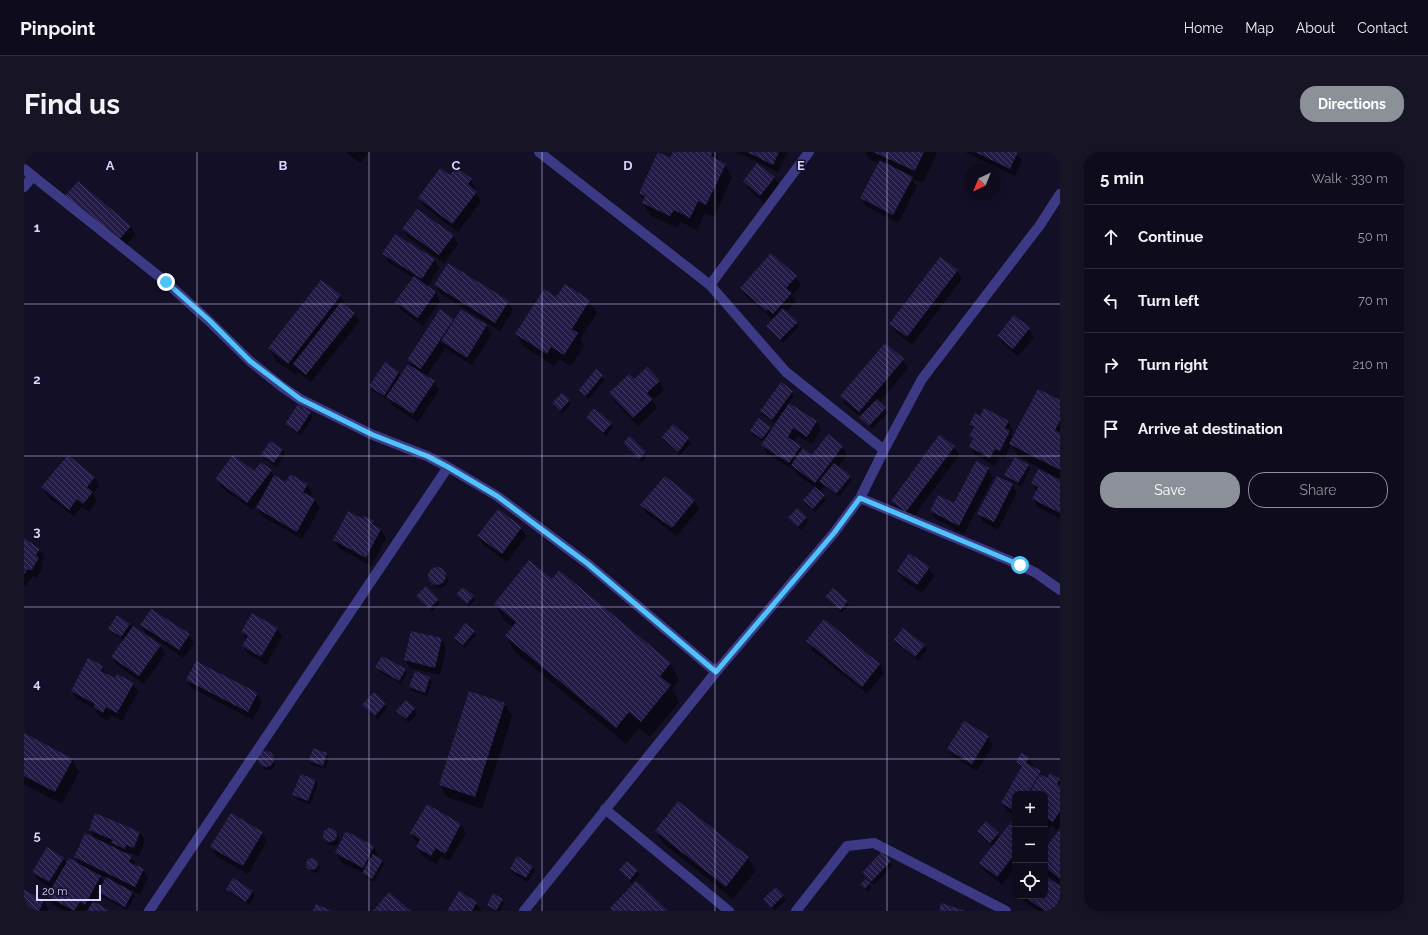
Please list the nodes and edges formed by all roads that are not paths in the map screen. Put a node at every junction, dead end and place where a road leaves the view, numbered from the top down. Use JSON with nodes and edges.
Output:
{"nodes":[{"id":1,"x":539,"y":152,"type":"edge"},
{"id":2,"x":810,"y":152,"type":"edge"},
{"id":3,"x":24,"y":169,"type":"edge"},
{"id":4,"x":33,"y":176,"type":"junction"},
{"id":5,"x":24,"y":187,"type":"edge"},
{"id":6,"x":1060,"y":194,"type":"edge"},
{"id":7,"x":710,"y":285,"type":"junction"},
{"id":8,"x":884,"y":450,"type":"junction"},
{"id":9,"x":448,"y":467,"type":"junction"},
{"id":10,"x":860,"y":498,"type":"junction"},
{"id":11,"x":1060,"y":590,"type":"edge"},
{"id":12,"x":716,"y":672,"type":"junction"},
{"id":13,"x":605,"y":809,"type":"junction"},
{"id":14,"x":149,"y":911,"type":"edge"},
{"id":15,"x":524,"y":911,"type":"edge"},
{"id":16,"x":729,"y":911,"type":"edge"},
{"id":17,"x":796,"y":911,"type":"edge"},
{"id":18,"x":1006,"y":911,"type":"edge"}],
"edges":[{"from":1,"to":7,"type":"street"},
{"from":2,"to":7,"type":"street"},
{"from":3,"to":4,"type":"street"},
{"from":4,"to":5,"type":"street"},
{"from":4,"to":9,"type":"street"},
{"from":6,"to":8,"type":"street"},
{"from":7,"to":8,"type":"street"},
{"from":8,"to":10,"type":"street"},
{"from":9,"to":12,"type":"street"},
{"from":9,"to":14,"type":"street"},
{"from":10,"to":11,"type":"street"},
{"from":10,"to":12,"type":"street"},
{"from":12,"to":13,"type":"street"},
{"from":13,"to":15,"type":"street"},
{"from":13,"to":16,"type":"street"},
{"from":17,"to":18,"type":"street"}]}
